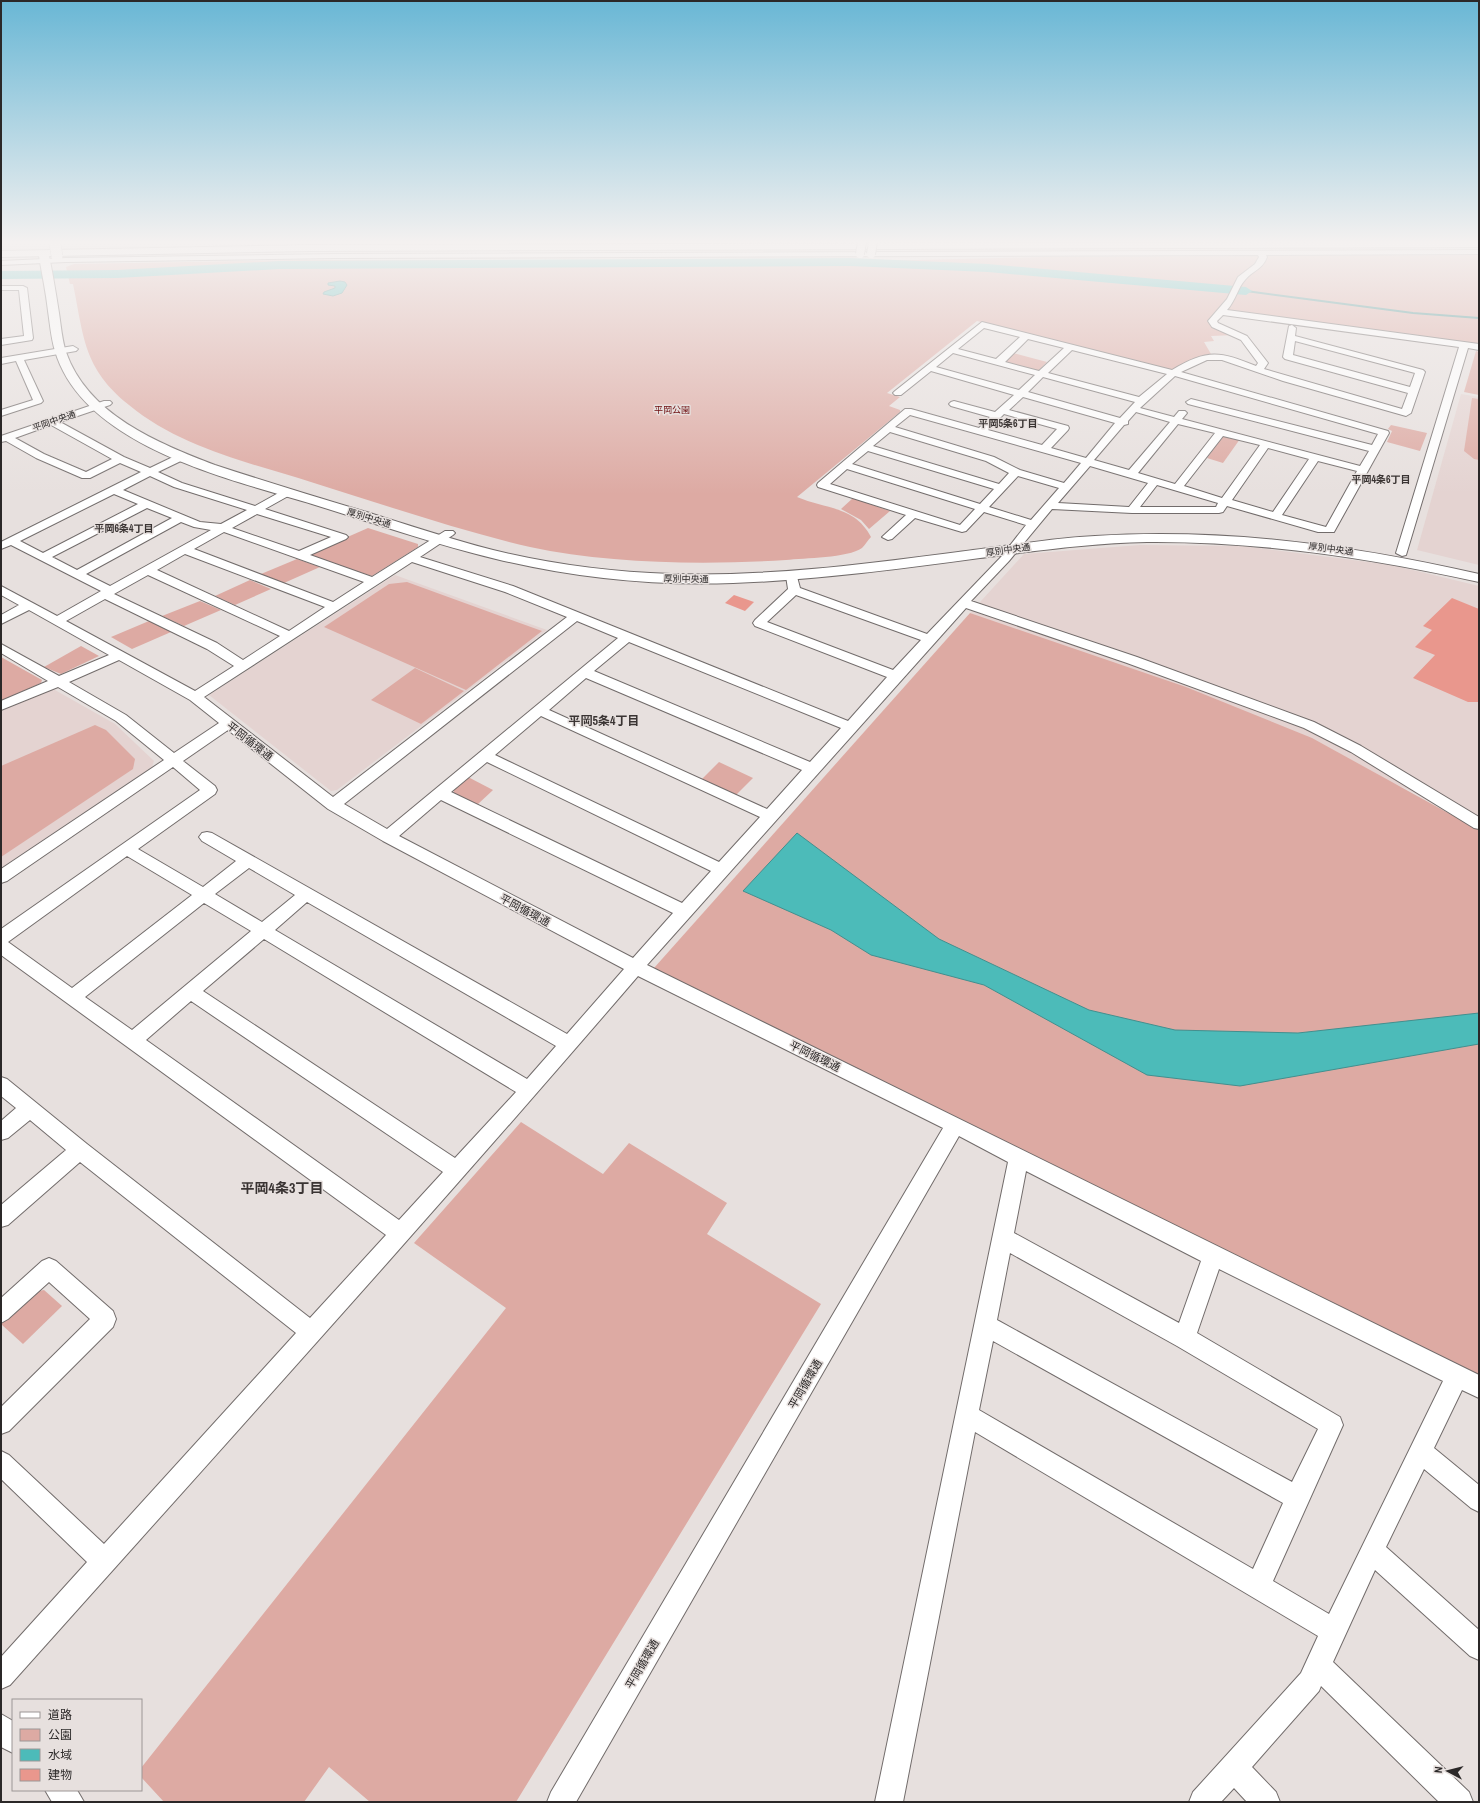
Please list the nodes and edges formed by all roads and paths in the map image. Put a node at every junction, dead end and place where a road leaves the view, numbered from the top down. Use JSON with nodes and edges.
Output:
{"nodes":[{"id":1,"x":28,"y":326,"type":"edge"},
{"id":2,"x":57,"y":326,"type":"edge"},
{"id":3,"x":980,"y":326,"type":"edge"},
{"id":4,"x":981,"y":326,"type":"edge"},
{"id":5,"x":1218,"y":326,"type":"edge"},
{"id":6,"x":1293,"y":326,"type":"edge"},
{"id":7,"x":1330,"y":326,"type":"edge"},
{"id":8,"x":70,"y":335,"type":"dead end"},
{"id":9,"x":1026,"y":336,"type":"junction"},
{"id":10,"x":1290,"y":338,"type":"junction"},
{"id":11,"x":1,"y":342,"type":"edge"},
{"id":12,"x":1464,"y":345,"type":"junction"},
{"id":13,"x":1070,"y":347,"type":"junction"},
{"id":14,"x":1479,"y":347,"type":"edge"},
{"id":15,"x":73,"y":349,"type":"junction"},
{"id":16,"x":951,"y":350,"type":"junction"},
{"id":17,"x":61,"y":351,"type":"junction"},
{"id":18,"x":19,"y":358,"type":"junction"},
{"id":19,"x":1,"y":361,"type":"edge"},
{"id":20,"x":998,"y":362,"type":"junction"},
{"id":21,"x":929,"y":368,"type":"junction"},
{"id":22,"x":1259,"y":369,"type":"junction"},
{"id":23,"x":1174,"y":373,"type":"junction"},
{"id":24,"x":1042,"y":374,"type":"junction"},
{"id":25,"x":1216,"y":385,"type":"junction"},
{"id":26,"x":1413,"y":391,"type":"junction"},
{"id":27,"x":898,"y":393,"type":"dead end"},
{"id":28,"x":1022,"y":393,"type":"junction"},
{"id":29,"x":1142,"y":401,"type":"junction"},
{"id":30,"x":1191,"y":402,"type":"junction"},
{"id":31,"x":954,"y":404,"type":"dead end"},
{"id":32,"x":101,"y":405,"type":"junction"},
{"id":33,"x":1134,"y":409,"type":"junction"},
{"id":34,"x":1,"y":413,"type":"edge"},
{"id":35,"x":1001,"y":414,"type":"junction"},
{"id":36,"x":1176,"y":420,"type":"junction"},
{"id":37,"x":51,"y":421,"type":"junction"},
{"id":38,"x":1124,"y":422,"type":"junction"},
{"id":39,"x":888,"y":428,"type":"junction"},
{"id":40,"x":984,"y":432,"type":"junction"},
{"id":41,"x":1221,"y":432,"type":"junction"},
{"id":42,"x":4,"y":438,"type":"edge"},
{"id":43,"x":1266,"y":444,"type":"junction"},
{"id":44,"x":866,"y":447,"type":"junction"},
{"id":45,"x":1044,"y":449,"type":"junction"},
{"id":46,"x":1374,"y":449,"type":"junction"},
{"id":47,"x":967,"y":451,"type":"junction"},
{"id":48,"x":181,"y":457,"type":"junction"},
{"id":49,"x":1315,"y":457,"type":"junction"},
{"id":50,"x":120,"y":459,"type":"junction"},
{"id":51,"x":1088,"y":462,"type":"junction"},
{"id":52,"x":844,"y":465,"type":"junction"},
{"id":53,"x":1364,"y":470,"type":"junction"},
{"id":54,"x":150,"y":472,"type":"junction"},
{"id":55,"x":1016,"y":472,"type":"junction"},
{"id":56,"x":1131,"y":474,"type":"junction"},
{"id":57,"x":1155,"y":481,"type":"junction"},
{"id":58,"x":1067,"y":487,"type":"junction"},
{"id":59,"x":1002,"y":488,"type":"junction"},
{"id":60,"x":1177,"y":488,"type":"junction"},
{"id":61,"x":114,"y":490,"type":"junction"},
{"id":62,"x":286,"y":492,"type":"junction"},
{"id":63,"x":1226,"y":502,"type":"junction"},
{"id":64,"x":146,"y":504,"type":"junction"},
{"id":65,"x":1050,"y":506,"type":"junction"},
{"id":66,"x":982,"y":508,"type":"junction"},
{"id":67,"x":257,"y":509,"type":"junction"},
{"id":68,"x":1132,"y":510,"type":"junction"},
{"id":69,"x":912,"y":515,"type":"junction"},
{"id":70,"x":1275,"y":517,"type":"junction"},
{"id":71,"x":180,"y":518,"type":"junction"},
{"id":72,"x":1033,"y":524,"type":"junction"},
{"id":73,"x":223,"y":528,"type":"junction"},
{"id":74,"x":444,"y":536,"type":"junction"},
{"id":75,"x":888,"y":537,"type":"dead end"},
{"id":76,"x":6,"y":543,"type":"edge"},
{"id":77,"x":1017,"y":545,"type":"junction"},
{"id":78,"x":184,"y":550,"type":"junction"},
{"id":79,"x":1402,"y":553,"type":"junction"},
{"id":80,"x":300,"y":555,"type":"junction"},
{"id":81,"x":43,"y":557,"type":"junction"},
{"id":82,"x":411,"y":558,"type":"junction"},
{"id":83,"x":148,"y":570,"type":"junction"},
{"id":84,"x":1479,"y":571,"type":"edge"},
{"id":85,"x":76,"y":575,"type":"junction"},
{"id":86,"x":1479,"y":578,"type":"edge"},
{"id":87,"x":374,"y":582,"type":"junction"},
{"id":88,"x":793,"y":583,"type":"junction"},
{"id":89,"x":1,"y":590,"type":"edge"},
{"id":90,"x":108,"y":592,"type":"junction"},
{"id":91,"x":964,"y":603,"type":"junction"},
{"id":92,"x":29,"y":605,"type":"junction"},
{"id":93,"x":335,"y":607,"type":"junction"},
{"id":94,"x":576,"y":616,"type":"junction"},
{"id":95,"x":1,"y":620,"type":"edge"},
{"id":96,"x":58,"y":620,"type":"junction"},
{"id":97,"x":290,"y":636,"type":"junction"},
{"id":98,"x":626,"y":637,"type":"junction"},
{"id":99,"x":929,"y":640,"type":"junction"},
{"id":100,"x":1,"y":648,"type":"edge"},
{"id":101,"x":120,"y":654,"type":"junction"},
{"id":102,"x":244,"y":666,"type":"junction"},
{"id":103,"x":584,"y":672,"type":"junction"},
{"id":104,"x":896,"y":676,"type":"junction"},
{"id":105,"x":57,"y":682,"type":"junction"},
{"id":106,"x":195,"y":697,"type":"junction"},
{"id":107,"x":1,"y":706,"type":"edge"},
{"id":108,"x":538,"y":710,"type":"junction"},
{"id":109,"x":227,"y":724,"type":"junction"},
{"id":110,"x":850,"y":727,"type":"junction"},
{"id":111,"x":486,"y":756,"type":"junction"},
{"id":112,"x":174,"y":760,"type":"junction"},
{"id":113,"x":812,"y":769,"type":"junction"},
{"id":114,"x":439,"y":793,"type":"junction"},
{"id":115,"x":332,"y":805,"type":"junction"},
{"id":116,"x":770,"y":816,"type":"junction"},
{"id":117,"x":1479,"y":824,"type":"edge"},
{"id":118,"x":207,"y":837,"type":"dead end"},
{"id":119,"x":388,"y":837,"type":"junction"},
{"id":120,"x":127,"y":849,"type":"junction"},
{"id":121,"x":248,"y":860,"type":"junction"},
{"id":122,"x":722,"y":870,"type":"junction"},
{"id":123,"x":1,"y":877,"type":"edge"},
{"id":124,"x":306,"y":894,"type":"junction"},
{"id":125,"x":204,"y":896,"type":"junction"},
{"id":126,"x":684,"y":911,"type":"junction"},
{"id":127,"x":263,"y":931,"type":"junction"},
{"id":128,"x":1,"y":938,"type":"edge"},
{"id":129,"x":1,"y":946,"type":"edge"},
{"id":130,"x":635,"y":968,"type":"junction"},
{"id":131,"x":190,"y":992,"type":"junction"},
{"id":132,"x":72,"y":998,"type":"junction"},
{"id":133,"x":132,"y":1041,"type":"junction"},
{"id":134,"x":569,"y":1044,"type":"junction"},
{"id":135,"x":1,"y":1085,"type":"edge"},
{"id":136,"x":529,"y":1090,"type":"junction"},
{"id":137,"x":28,"y":1109,"type":"junction"},
{"id":138,"x":955,"y":1125,"type":"junction"},
{"id":139,"x":1,"y":1132,"type":"edge"},
{"id":140,"x":80,"y":1150,"type":"junction"},
{"id":141,"x":1019,"y":1157,"type":"junction"},
{"id":142,"x":457,"y":1170,"type":"junction"},
{"id":143,"x":1,"y":1218,"type":"edge"},
{"id":144,"x":400,"y":1233,"type":"junction"},
{"id":145,"x":1004,"y":1238,"type":"junction"},
{"id":146,"x":1213,"y":1256,"type":"junction"},
{"id":147,"x":1,"y":1312,"type":"edge"},
{"id":148,"x":985,"y":1325,"type":"junction"},
{"id":149,"x":311,"y":1332,"type":"junction"},
{"id":150,"x":1185,"y":1338,"type":"junction"},
{"id":151,"x":1456,"y":1376,"type":"junction"},
{"id":152,"x":1479,"y":1387,"type":"edge"},
{"id":153,"x":967,"y":1415,"type":"junction"},
{"id":154,"x":1,"y":1423,"type":"edge"},
{"id":155,"x":1420,"y":1451,"type":"junction"},
{"id":156,"x":1,"y":1463,"type":"edge"},
{"id":157,"x":1297,"y":1498,"type":"junction"},
{"id":158,"x":1479,"y":1500,"type":"edge"},
{"id":159,"x":1372,"y":1550,"type":"junction"},
{"id":160,"x":105,"y":1562,"type":"junction"},
{"id":161,"x":1258,"y":1586,"type":"junction"},
{"id":162,"x":1334,"y":1631,"type":"junction"},
{"id":163,"x":1479,"y":1647,"type":"edge"},
{"id":164,"x":1318,"y":1665,"type":"junction"},
{"id":165,"x":1,"y":1676,"type":"edge"},
{"id":166,"x":1,"y":1727,"type":"edge"},
{"id":167,"x":12,"y":1739,"type":"edge"},
{"id":168,"x":1234,"y":1768,"type":"junction"},
{"id":169,"x":60,"y":1791,"type":"edge"},
{"id":170,"x":70,"y":1802,"type":"edge"},
{"id":171,"x":561,"y":1802,"type":"edge"},
{"id":172,"x":890,"y":1802,"type":"edge"},
{"id":173,"x":1203,"y":1802,"type":"edge"},
{"id":174,"x":1266,"y":1802,"type":"edge"},
{"id":175,"x":1459,"y":1802,"type":"edge"}],
"edges":[{"from":1,"to":11,"type":"street"},
{"from":2,"to":17,"type":"main road","name":"厚別中央通"},
{"from":3,"to":16,"type":"street"},
{"from":4,"to":9,"type":"street"},
{"from":5,"to":22,"type":"street"},
{"from":6,"to":10,"type":"street"},
{"from":7,"to":12,"type":"street"},
{"from":8,"to":15,"type":"main road","name":"厚別中央通"},
{"from":9,"to":13,"type":"street"},
{"from":9,"to":20,"type":"street"},
{"from":10,"to":26,"type":"street"},
{"from":10,"to":26,"type":"street"},
{"from":12,"to":14,"type":"street"},
{"from":12,"to":79,"type":"street"},
{"from":13,"to":23,"type":"street"},
{"from":13,"to":24,"type":"street"},
{"from":15,"to":17,"type":"street"},
{"from":15,"to":32,"type":"main road","name":"厚別中央通"},
{"from":16,"to":20,"type":"street"},
{"from":16,"to":21,"type":"street"},
{"from":17,"to":18,"type":"street"},
{"from":17,"to":32,"type":"main road","name":"厚別中央通"},
{"from":18,"to":19,"type":"street"},
{"from":18,"to":34,"type":"street"},
{"from":20,"to":24,"type":"street"},
{"from":21,"to":27,"type":"street"},
{"from":21,"to":28,"type":"street"},
{"from":22,"to":23,"type":"street"},
{"from":22,"to":26,"type":"street"},
{"from":23,"to":25,"type":"street"},
{"from":23,"to":29,"type":"street"},
{"from":24,"to":28,"type":"street"},
{"from":24,"to":29,"type":"street"},
{"from":25,"to":30,"type":"street"},
{"from":25,"to":46,"type":"street"},
{"from":28,"to":35,"type":"street"},
{"from":28,"to":38,"type":"street"},
{"from":29,"to":33,"type":"street"},
{"from":30,"to":36,"type":"street"},
{"from":30,"to":46,"type":"street"},
{"from":31,"to":35,"type":"street"},
{"from":32,"to":37,"type":"street","name":"平岡中央通"},
{"from":32,"to":48,"type":"main road","name":"厚別中央通"},
{"from":32,"to":74,"type":"main road","name":"厚別中央通"},
{"from":33,"to":36,"type":"street"},
{"from":33,"to":38,"type":"street"},
{"from":35,"to":40,"type":"street"},
{"from":35,"to":45,"type":"street"},
{"from":36,"to":41,"type":"street"},
{"from":36,"to":56,"type":"street"},
{"from":37,"to":42,"type":"street","name":"平岡中央通"},
{"from":37,"to":50,"type":"street"},
{"from":38,"to":51,"type":"street"},
{"from":39,"to":40,"type":"street"},
{"from":39,"to":44,"type":"street"},
{"from":39,"to":47,"type":"street"},
{"from":40,"to":45,"type":"street"},
{"from":40,"to":47,"type":"street"},
{"from":41,"to":43,"type":"street"},
{"from":41,"to":60,"type":"street"},
{"from":42,"to":50,"type":"street"},
{"from":43,"to":49,"type":"street"},
{"from":43,"to":63,"type":"street"},
{"from":44,"to":52,"type":"street"},
{"from":44,"to":59,"type":"street"},
{"from":45,"to":51,"type":"street"},
{"from":46,"to":53,"type":"street"},
{"from":47,"to":55,"type":"street"},
{"from":48,"to":54,"type":"street"},
{"from":48,"to":62,"type":"main road","name":"厚別中央通"},
{"from":49,"to":53,"type":"street"},
{"from":49,"to":70,"type":"street"},
{"from":50,"to":54,"type":"street"},
{"from":51,"to":56,"type":"street"},
{"from":51,"to":58,"type":"street"},
{"from":52,"to":66,"type":"street"},
{"from":52,"to":69,"type":"street"},
{"from":53,"to":70,"type":"street"},
{"from":54,"to":61,"type":"street"},
{"from":54,"to":67,"type":"street"},
{"from":55,"to":58,"type":"street"},
{"from":55,"to":59,"type":"street"},
{"from":56,"to":57,"type":"street"},
{"from":57,"to":60,"type":"street"},
{"from":57,"to":68,"type":"street"},
{"from":58,"to":65,"type":"street"},
{"from":59,"to":66,"type":"street"},
{"from":60,"to":63,"type":"street"},
{"from":61,"to":64,"type":"street"},
{"from":61,"to":76,"type":"street"},
{"from":62,"to":67,"type":"street"},
{"from":62,"to":74,"type":"main road","name":"厚別中央通"},
{"from":63,"to":68,"type":"street"},
{"from":63,"to":70,"type":"street"},
{"from":64,"to":71,"type":"street"},
{"from":64,"to":81,"type":"street"},
{"from":65,"to":68,"type":"street"},
{"from":65,"to":72,"type":"street"},
{"from":66,"to":69,"type":"street"},
{"from":66,"to":72,"type":"street"},
{"from":67,"to":73,"type":"street"},
{"from":67,"to":80,"type":"street"},
{"from":69,"to":75,"type":"street"},
{"from":71,"to":73,"type":"street"},
{"from":71,"to":85,"type":"street"},
{"from":72,"to":77,"type":"street"},
{"from":73,"to":78,"type":"street"},
{"from":73,"to":80,"type":"street"},
{"from":74,"to":77,"type":"main road","name":"厚別中央通"},
{"from":74,"to":82,"type":"street"},
{"from":74,"to":88,"type":"main road","name":"厚別中央通"},
{"from":76,"to":81,"type":"street"},
{"from":77,"to":79,"type":"main road","name":"厚別中央通"},
{"from":77,"to":86,"type":"main road","name":"厚別中央通"},
{"from":77,"to":88,"type":"main road","name":"厚別中央通"},
{"from":77,"to":91,"type":"street"},
{"from":78,"to":83,"type":"street"},
{"from":78,"to":93,"type":"street"},
{"from":79,"to":84,"type":"main road","name":"厚別中央通"},
{"from":80,"to":87,"type":"street"},
{"from":81,"to":85,"type":"street"},
{"from":82,"to":87,"type":"street"},
{"from":82,"to":94,"type":"street"},
{"from":83,"to":90,"type":"street"},
{"from":83,"to":97,"type":"street"},
{"from":85,"to":90,"type":"street"},
{"from":87,"to":93,"type":"street"},
{"from":88,"to":99,"type":"street"},
{"from":88,"to":104,"type":"street"},
{"from":89,"to":92,"type":"street","name":"平岡循環通"},
{"from":90,"to":96,"type":"street"},
{"from":90,"to":102,"type":"street"},
{"from":91,"to":99,"type":"street"},
{"from":91,"to":117,"type":"street"},
{"from":92,"to":95,"type":"street"},
{"from":92,"to":96,"type":"street","name":"平岡循環通"},
{"from":93,"to":97,"type":"street"},
{"from":94,"to":98,"type":"street"},
{"from":94,"to":115,"type":"street"},
{"from":96,"to":101,"type":"street","name":"平岡循環通"},
{"from":97,"to":102,"type":"street"},
{"from":98,"to":103,"type":"street"},
{"from":98,"to":110,"type":"street"},
{"from":99,"to":104,"type":"street"},
{"from":100,"to":105,"type":"street"},
{"from":101,"to":105,"type":"street"},
{"from":101,"to":106,"type":"street","name":"平岡循環通"},
{"from":102,"to":106,"type":"street"},
{"from":103,"to":108,"type":"street"},
{"from":103,"to":113,"type":"street"},
{"from":104,"to":110,"type":"street"},
{"from":105,"to":107,"type":"street"},
{"from":105,"to":112,"type":"street"},
{"from":106,"to":109,"type":"street","name":"平岡循環通"},
{"from":108,"to":111,"type":"street"},
{"from":108,"to":116,"type":"street"},
{"from":109,"to":112,"type":"street"},
{"from":109,"to":115,"type":"street","name":"平岡循環通"},
{"from":110,"to":113,"type":"street"},
{"from":111,"to":114,"type":"street"},
{"from":111,"to":122,"type":"street"},
{"from":112,"to":120,"type":"street"},
{"from":112,"to":123,"type":"street"},
{"from":113,"to":116,"type":"street"},
{"from":114,"to":119,"type":"street"},
{"from":114,"to":126,"type":"street"},
{"from":115,"to":119,"type":"street","name":"平岡循環通"},
{"from":116,"to":122,"type":"street"},
{"from":118,"to":121,"type":"street"},
{"from":119,"to":130,"type":"street","name":"平岡循環通"},
{"from":120,"to":125,"type":"street"},
{"from":120,"to":128,"type":"street"},
{"from":121,"to":124,"type":"street"},
{"from":121,"to":125,"type":"street"},
{"from":122,"to":126,"type":"street"},
{"from":124,"to":127,"type":"street"},
{"from":124,"to":134,"type":"street"},
{"from":125,"to":127,"type":"street"},
{"from":125,"to":132,"type":"street"},
{"from":126,"to":130,"type":"street"},
{"from":127,"to":131,"type":"street"},
{"from":127,"to":136,"type":"street"},
{"from":129,"to":132,"type":"street"},
{"from":130,"to":134,"type":"street"},
{"from":130,"to":138,"type":"street","name":"平岡循環通"},
{"from":131,"to":133,"type":"street"},
{"from":131,"to":142,"type":"street"},
{"from":132,"to":133,"type":"street"},
{"from":133,"to":144,"type":"street"},
{"from":134,"to":136,"type":"street"},
{"from":135,"to":137,"type":"street"},
{"from":136,"to":142,"type":"street"},
{"from":137,"to":139,"type":"street"},
{"from":137,"to":140,"type":"street"},
{"from":138,"to":141,"type":"street"},
{"from":138,"to":171,"type":"street","name":"平岡循環通"},
{"from":140,"to":143,"type":"street"},
{"from":140,"to":149,"type":"street"},
{"from":141,"to":145,"type":"street"},
{"from":141,"to":146,"type":"street"},
{"from":142,"to":144,"type":"street"},
{"from":144,"to":149,"type":"street"},
{"from":145,"to":148,"type":"street"},
{"from":145,"to":150,"type":"street"},
{"from":146,"to":150,"type":"street"},
{"from":146,"to":151,"type":"street"},
{"from":147,"to":154,"type":"street"},
{"from":148,"to":153,"type":"street"},
{"from":148,"to":157,"type":"street"},
{"from":149,"to":160,"type":"street"},
{"from":150,"to":157,"type":"street"},
{"from":151,"to":152,"type":"street"},
{"from":151,"to":155,"type":"street"},
{"from":153,"to":161,"type":"street"},
{"from":153,"to":172,"type":"street"},
{"from":155,"to":158,"type":"street"},
{"from":155,"to":159,"type":"street"},
{"from":156,"to":160,"type":"street"},
{"from":157,"to":161,"type":"street"},
{"from":159,"to":162,"type":"street"},
{"from":159,"to":163,"type":"street"},
{"from":160,"to":165,"type":"street"},
{"from":161,"to":162,"type":"street"},
{"from":162,"to":164,"type":"street"},
{"from":164,"to":168,"type":"street"},
{"from":164,"to":175,"type":"street"},
{"from":166,"to":167,"type":"street"},
{"from":168,"to":173,"type":"street"},
{"from":168,"to":174,"type":"street"},
{"from":169,"to":170,"type":"street"}]}
